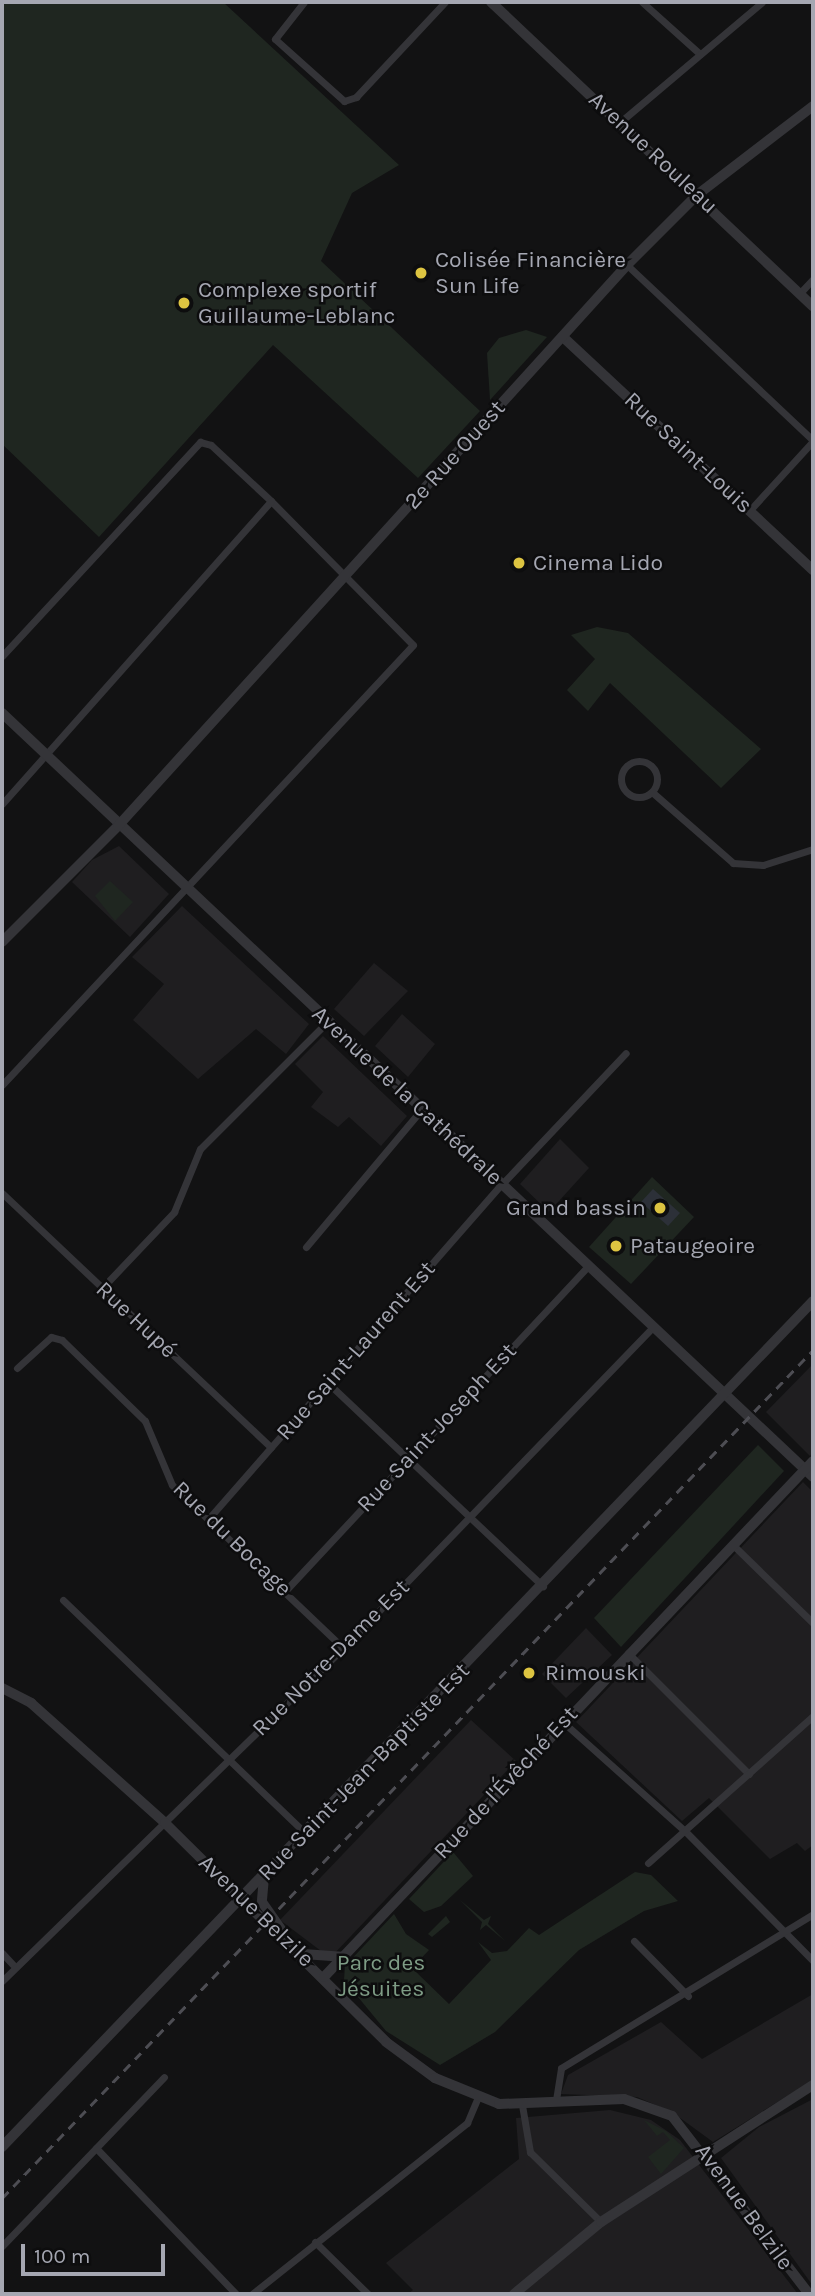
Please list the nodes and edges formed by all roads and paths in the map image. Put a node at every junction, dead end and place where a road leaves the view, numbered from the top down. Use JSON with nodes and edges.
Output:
{"nodes":[{"id":1,"x":304,"y":2,"type":"edge"},
{"id":2,"x":445,"y":2,"type":"edge"},
{"id":3,"x":491,"y":2,"type":"edge"},
{"id":4,"x":642,"y":2,"type":"edge"},
{"id":5,"x":762,"y":2,"type":"edge"},
{"id":6,"x":700,"y":54,"type":"junction"},
{"id":7,"x":813,"y":106,"type":"edge"},
{"id":8,"x":620,"y":123,"type":"junction"},
{"id":9,"x":697,"y":195,"type":"junction"},
{"id":10,"x":627,"y":265,"type":"junction"},
{"id":11,"x":813,"y":279,"type":"edge"},
{"id":12,"x":800,"y":293,"type":"junction"},
{"id":13,"x":813,"y":306,"type":"edge"},
{"id":14,"x":563,"y":337,"type":"junction"},
{"id":15,"x":813,"y":441,"type":"edge"},
{"id":16,"x":271,"y":501,"type":"junction"},
{"id":17,"x":750,"y":510,"type":"junction"},
{"id":18,"x":813,"y":570,"type":"edge"},
{"id":19,"x":346,"y":573,"type":"junction"},
{"id":20,"x":2,"y":656,"type":"edge"},
{"id":21,"x":2,"y":713,"type":"edge"},
{"id":22,"x":47,"y":755,"type":"junction"},
{"id":23,"x":652,"y":792,"type":"junction"},
{"id":24,"x":2,"y":804,"type":"edge"},
{"id":25,"x":118,"y":826,"type":"junction"},
{"id":26,"x":813,"y":849,"type":"edge"},
{"id":27,"x":187,"y":890,"type":"junction"},
{"id":28,"x":2,"y":942,"type":"edge"},
{"id":29,"x":327,"y":1022,"type":"junction"},
{"id":30,"x":626,"y":1053,"type":"dead end"},
{"id":31,"x":2,"y":1085,"type":"edge"},
{"id":32,"x":421,"y":1110,"type":"junction"},
{"id":33,"x":502,"y":1184,"type":"junction"},
{"id":34,"x":2,"y":1193,"type":"edge"},
{"id":35,"x":306,"y":1247,"type":"dead end"},
{"id":36,"x":587,"y":1266,"type":"junction"},
{"id":37,"x":102,"y":1288,"type":"junction"},
{"id":38,"x":813,"y":1301,"type":"edge"},
{"id":39,"x":653,"y":1326,"type":"junction"},
{"id":40,"x":17,"y":1368,"type":"dead end"},
{"id":41,"x":328,"y":1383,"type":"junction"},
{"id":42,"x":724,"y":1394,"type":"junction"},
{"id":43,"x":271,"y":1447,"type":"junction"},
{"id":44,"x":408,"y":1458,"type":"junction"},
{"id":45,"x":813,"y":1461,"type":"edge"},
{"id":46,"x":805,"y":1469,"type":"junction"},
{"id":47,"x":813,"y":1477,"type":"edge"},
{"id":48,"x":469,"y":1516,"type":"junction"},
{"id":49,"x":210,"y":1517,"type":"junction"},
{"id":50,"x":732,"y":1544,"type":"junction"},
{"id":51,"x":543,"y":1586,"type":"junction"},
{"id":52,"x":286,"y":1590,"type":"junction"},
{"id":53,"x":63,"y":1600,"type":"dead end"},
{"id":54,"x":813,"y":1623,"type":"edge"},
{"id":55,"x":343,"y":1648,"type":"junction"},
{"id":56,"x":628,"y":1653,"type":"junction"},
{"id":57,"x":2,"y":1688,"type":"edge"},
{"id":58,"x":813,"y":1716,"type":"edge"},
{"id":59,"x":563,"y":1722,"type":"junction"},
{"id":60,"x":229,"y":1761,"type":"junction"},
{"id":61,"x":748,"y":1774,"type":"junction"},
{"id":62,"x":165,"y":1823,"type":"junction"},
{"id":63,"x":684,"y":1831,"type":"junction"},
{"id":64,"x":303,"y":1832,"type":"junction"},
{"id":65,"x":648,"y":1863,"type":"dead end"},
{"id":66,"x":264,"y":1877,"type":"junction"},
{"id":67,"x":244,"y":1898,"type":"junction"},
{"id":68,"x":813,"y":1914,"type":"edge"},
{"id":69,"x":785,"y":1932,"type":"junction"},
{"id":70,"x":285,"y":1938,"type":"junction"},
{"id":71,"x":634,"y":1941,"type":"dead end"},
{"id":72,"x":2,"y":1953,"type":"edge"},
{"id":73,"x":303,"y":1954,"type":"junction"},
{"id":74,"x":342,"y":1957,"type":"junction"},
{"id":75,"x":813,"y":1961,"type":"edge"},
{"id":76,"x":15,"y":1967,"type":"junction"},
{"id":77,"x":324,"y":1977,"type":"junction"},
{"id":78,"x":2,"y":1981,"type":"edge"},
{"id":79,"x":688,"y":1996,"type":"junction"},
{"id":80,"x":164,"y":2077,"type":"dead end"},
{"id":81,"x":813,"y":2085,"type":"edge"},
{"id":82,"x":477,"y":2100,"type":"junction"},
{"id":83,"x":556,"y":2100,"type":"junction"},
{"id":84,"x":522,"y":2105,"type":"junction"},
{"id":85,"x":2,"y":2147,"type":"edge"},
{"id":86,"x":96,"y":2148,"type":"junction"},
{"id":87,"x":705,"y":2155,"type":"junction"},
{"id":88,"x":601,"y":2222,"type":"junction"},
{"id":89,"x":315,"y":2242,"type":"junction"},
{"id":90,"x":2,"y":2246,"type":"edge"},
{"id":91,"x":236,"y":2294,"type":"edge"},
{"id":92,"x":252,"y":2294,"type":"edge"},
{"id":93,"x":368,"y":2294,"type":"edge"},
{"id":94,"x":514,"y":2294,"type":"edge"},
{"id":95,"x":809,"y":2294,"type":"edge"}],
"edges":[{"from":1,"to":2,"type":"street"},
{"from":3,"to":8,"type":"street","name":"Avenue Rouleau"},
{"from":4,"to":6,"type":"street"},
{"from":5,"to":6,"type":"street"},
{"from":6,"to":8,"type":"street"},
{"from":7,"to":9,"type":"street","name":"2e Rue Ouest"},
{"from":8,"to":9,"type":"street","name":"Avenue Rouleau"},
{"from":9,"to":10,"type":"street","name":"2e Rue Ouest"},
{"from":9,"to":12,"type":"street","name":"Avenue Rouleau"},
{"from":10,"to":14,"type":"street","name":"2e Rue Ouest"},
{"from":10,"to":15,"type":"street"},
{"from":11,"to":12,"type":"street"},
{"from":12,"to":13,"type":"street","name":"Avenue Rouleau"},
{"from":14,"to":17,"type":"street","name":"Rue Saint-Louis"},
{"from":14,"to":19,"type":"street","name":"2e Rue Ouest"},
{"from":15,"to":17,"type":"street"},
{"from":16,"to":19,"type":"street"},
{"from":16,"to":20,"type":"street"},
{"from":16,"to":22,"type":"street"},
{"from":17,"to":18,"type":"street","name":"Rue Saint-Louis"},
{"from":19,"to":25,"type":"street","name":"2e Rue Ouest"},
{"from":19,"to":27,"type":"street"},
{"from":21,"to":22,"type":"street","name":"Avenue de la Cathédrale"},
{"from":22,"to":24,"type":"street"},
{"from":22,"to":25,"type":"street","name":"Avenue de la Cathédrale"},
{"from":23,"to":23,"type":"street"},
{"from":23,"to":26,"type":"street"},
{"from":25,"to":27,"type":"street","name":"Avenue de la Cathédrale"},
{"from":25,"to":28,"type":"street","name":"2e Rue Ouest"},
{"from":27,"to":29,"type":"street","name":"Avenue de la Cathédrale"},
{"from":27,"to":31,"type":"street"},
{"from":29,"to":32,"type":"street","name":"Avenue de la Cathédrale"},
{"from":29,"to":37,"type":"street"},
{"from":30,"to":33,"type":"street","name":"Rue Saint-Laurent Est"},
{"from":32,"to":33,"type":"street","name":"Avenue de la Cathédrale"},
{"from":32,"to":35,"type":"street"},
{"from":33,"to":36,"type":"street","name":"Avenue de la Cathédrale"},
{"from":33,"to":41,"type":"street","name":"Rue Saint-Laurent Est"},
{"from":34,"to":37,"type":"street","name":"Rue Hupé"},
{"from":36,"to":39,"type":"street","name":"Avenue de la Cathédrale"},
{"from":36,"to":44,"type":"street","name":"Rue Saint-Joseph Est"},
{"from":37,"to":43,"type":"street","name":"Rue Hupé"},
{"from":38,"to":42,"type":"street","name":"Rue Saint-Jean-Baptiste Est"},
{"from":39,"to":42,"type":"street","name":"Avenue de la Cathédrale"},
{"from":39,"to":48,"type":"street","name":"Rue Notre-Dame Est"},
{"from":40,"to":49,"type":"street","name":"Rue du Bocage"},
{"from":41,"to":43,"type":"street","name":"Rue Saint-Laurent Est"},
{"from":41,"to":44,"type":"street"},
{"from":42,"to":46,"type":"street","name":"Avenue de la Cathédrale"},
{"from":42,"to":51,"type":"street","name":"Rue Saint-Jean-Baptiste Est"},
{"from":43,"to":49,"type":"street","name":"Rue Saint-Laurent Est"},
{"from":44,"to":48,"type":"street"},
{"from":44,"to":52,"type":"street","name":"Rue Saint-Joseph Est"},
{"from":45,"to":46,"type":"street","name":"Rue de l'Évêché Est"},
{"from":46,"to":47,"type":"street","name":"Avenue de la Cathédrale"},
{"from":46,"to":50,"type":"street","name":"Rue de l'Évêché Est"},
{"from":48,"to":51,"type":"street"},
{"from":48,"to":55,"type":"street","name":"Rue Notre-Dame Est"},
{"from":49,"to":52,"type":"street","name":"Rue du Bocage"},
{"from":50,"to":54,"type":"street"},
{"from":50,"to":56,"type":"street","name":"Rue de l'Évêché Est"},
{"from":51,"to":64,"type":"street","name":"Rue Saint-Jean-Baptiste Est"},
{"from":52,"to":55,"type":"street","name":"Rue du Bocage"},
{"from":53,"to":60,"type":"street"},
{"from":55,"to":60,"type":"street","name":"Rue Notre-Dame Est"},
{"from":56,"to":59,"type":"street","name":"Rue de l'Évêché Est"},
{"from":56,"to":61,"type":"street"},
{"from":57,"to":62,"type":"street","name":"Avenue Belzile"},
{"from":58,"to":61,"type":"street"},
{"from":59,"to":63,"type":"street"},
{"from":59,"to":74,"type":"street","name":"Rue de l'Évêché Est"},
{"from":60,"to":62,"type":"street","name":"Rue Notre-Dame Est"},
{"from":60,"to":64,"type":"street"},
{"from":61,"to":63,"type":"street"},
{"from":62,"to":67,"type":"street","name":"Avenue Belzile"},
{"from":62,"to":76,"type":"street","name":"Rue Notre-Dame Est"},
{"from":63,"to":65,"type":"street"},
{"from":63,"to":69,"type":"street"},
{"from":64,"to":66,"type":"street","name":"Rue Saint-Jean-Baptiste Est"},
{"from":66,"to":67,"type":"street","name":"Rue Saint-Jean-Baptiste Est"},
{"from":66,"to":70,"type":"street"},
{"from":67,"to":70,"type":"street","name":"Avenue Belzile"},
{"from":67,"to":85,"type":"street","name":"Rue Saint-Jean-Baptiste Est"},
{"from":68,"to":69,"type":"street"},
{"from":69,"to":75,"type":"street"},
{"from":69,"to":79,"type":"street"},
{"from":70,"to":73,"type":"street","name":"Avenue Belzile"},
{"from":71,"to":79,"type":"street"},
{"from":72,"to":76,"type":"street"},
{"from":73,"to":74,"type":"street"},
{"from":73,"to":77,"type":"street","name":"Avenue Belzile"},
{"from":74,"to":77,"type":"street","name":"Rue de l'Évêché Est"},
{"from":76,"to":78,"type":"street","name":"Rue Notre-Dame Est"},
{"from":77,"to":82,"type":"street","name":"Avenue Belzile"},
{"from":79,"to":83,"type":"street"},
{"from":80,"to":86,"type":"street"},
{"from":81,"to":87,"type":"street"},
{"from":82,"to":84,"type":"street","name":"Avenue Belzile"},
{"from":82,"to":89,"type":"street"},
{"from":83,"to":84,"type":"street","name":"Avenue Belzile"},
{"from":83,"to":87,"type":"street","name":"Avenue Belzile"},
{"from":84,"to":88,"type":"street"},
{"from":86,"to":90,"type":"street"},
{"from":86,"to":91,"type":"street"},
{"from":87,"to":88,"type":"street"},
{"from":87,"to":95,"type":"street","name":"Avenue Belzile"},
{"from":88,"to":94,"type":"street"},
{"from":89,"to":92,"type":"street"},
{"from":89,"to":93,"type":"street"}]}
